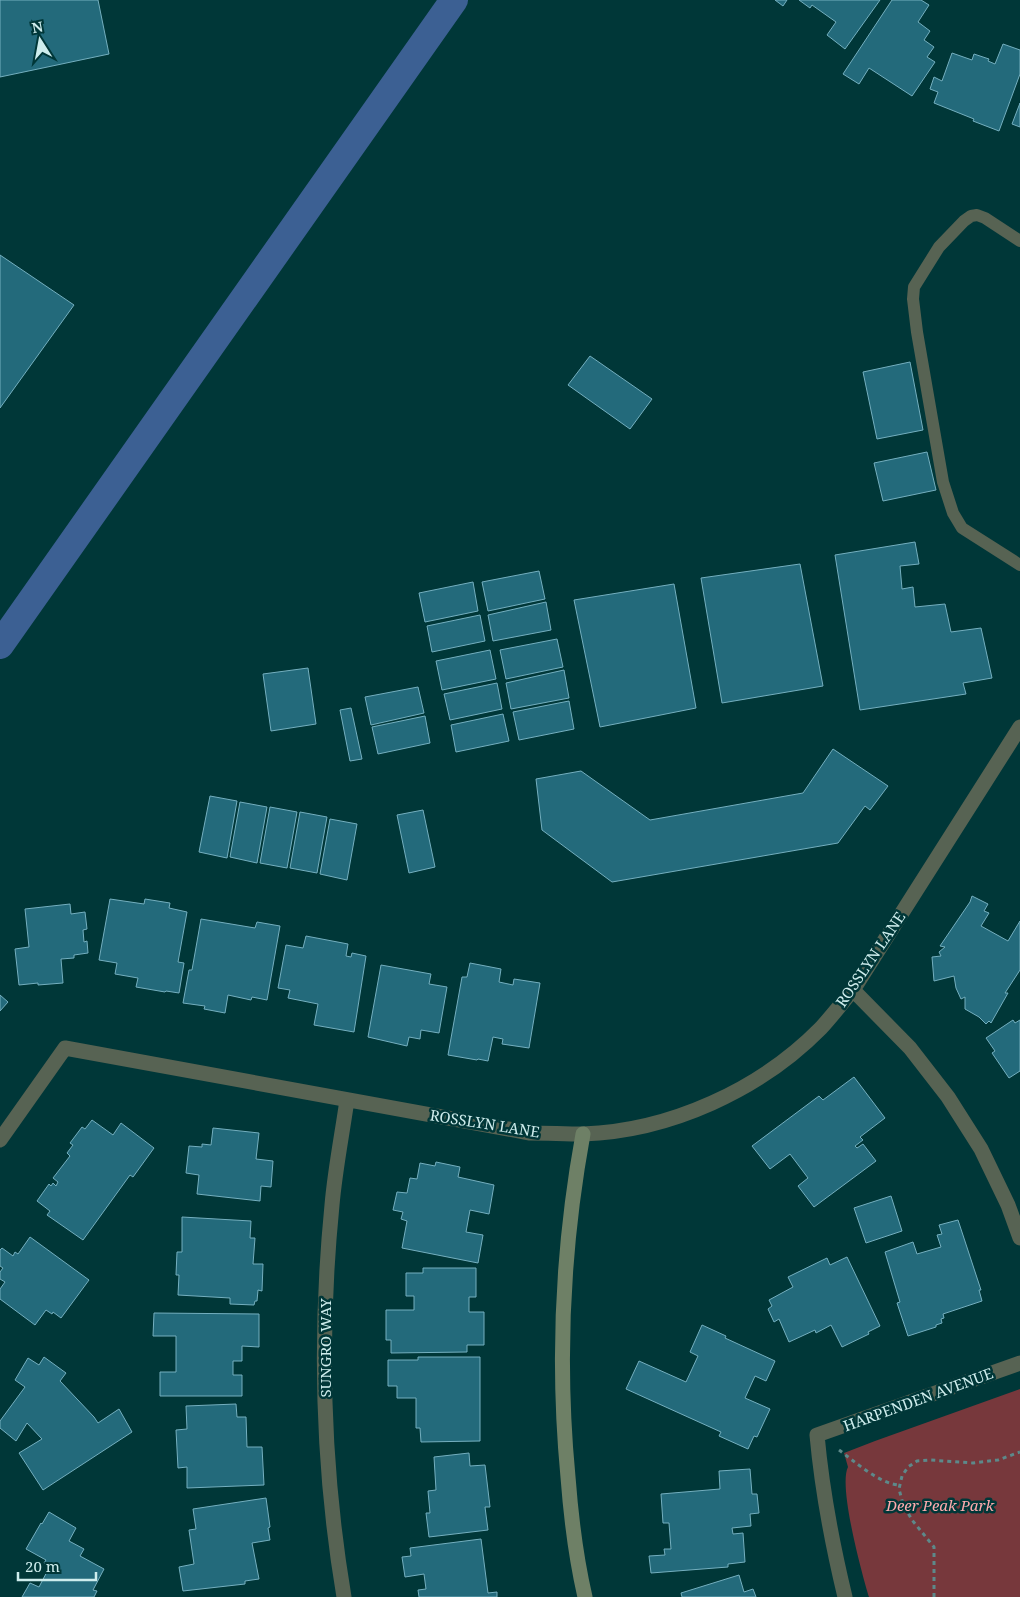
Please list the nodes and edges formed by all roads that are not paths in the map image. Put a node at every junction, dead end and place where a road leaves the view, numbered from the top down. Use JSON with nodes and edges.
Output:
{"nodes":[{"id":1,"x":1020,"y":241,"type":"edge"},
{"id":2,"x":1020,"y":566,"type":"edge"},
{"id":3,"x":1020,"y":726,"type":"edge"},
{"id":4,"x":852,"y":990,"type":"junction"},
{"id":5,"x":347,"y":1100,"type":"junction"},
{"id":6,"x":583,"y":1134,"type":"junction"},
{"id":7,"x":0,"y":1140,"type":"edge"},
{"id":8,"x":1020,"y":1238,"type":"edge"},
{"id":9,"x":1020,"y":1363,"type":"edge"},
{"id":10,"x":344,"y":1597,"type":"edge"},
{"id":11,"x":585,"y":1597,"type":"edge"},
{"id":12,"x":846,"y":1597,"type":"edge"}],
"edges":[{"from":1,"to":2,"type":"lane"},
{"from":3,"to":4,"type":"street","name":"ROSSLYN LANE"},
{"from":4,"to":6,"type":"street","name":"ROSSLYN LANE"},
{"from":4,"to":8,"type":"street"},
{"from":5,"to":6,"type":"street","name":"ROSSLYN LANE"},
{"from":5,"to":7,"type":"street","name":"ROSSLYN LANE"},
{"from":5,"to":10,"type":"street","name":"SUNGRO WAY"},
{"from":6,"to":11,"type":"street"},
{"from":9,"to":12,"type":"street","name":"HARPENDEN AVENUE"}]}
